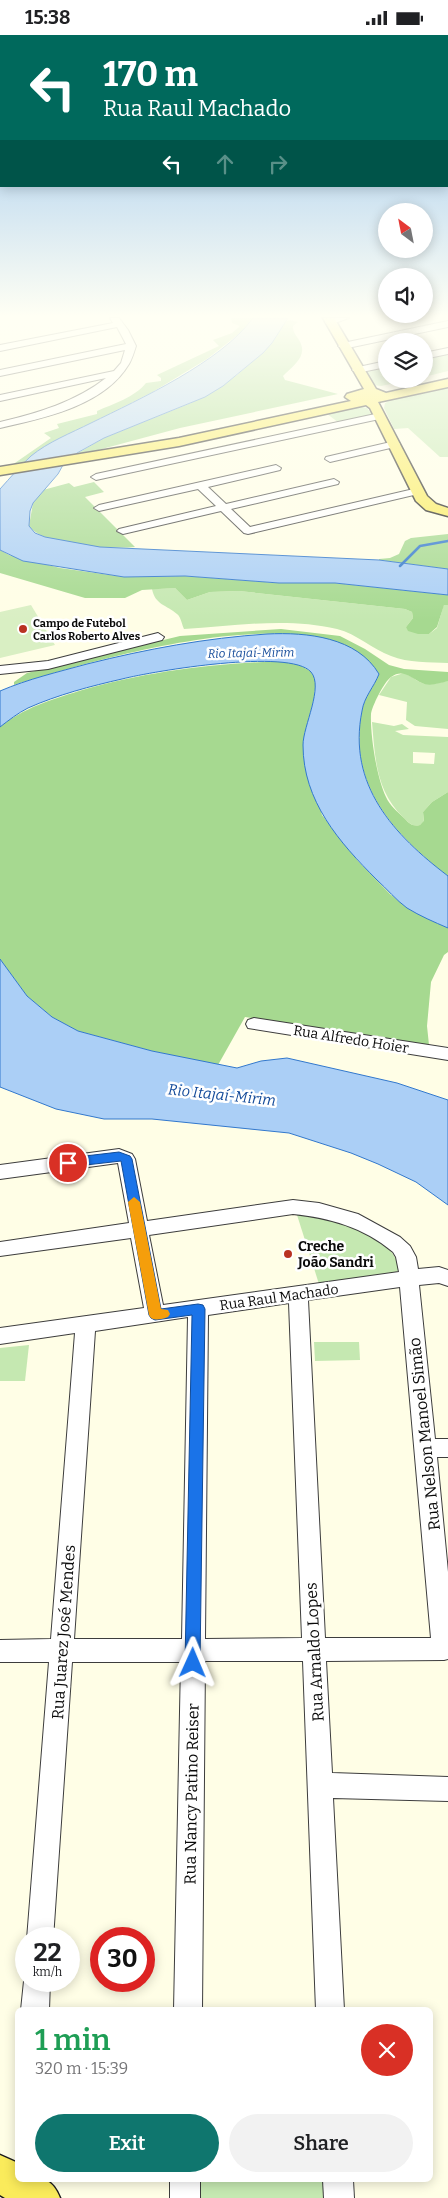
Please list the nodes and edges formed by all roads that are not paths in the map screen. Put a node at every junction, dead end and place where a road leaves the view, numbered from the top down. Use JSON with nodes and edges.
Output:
{"nodes":[{"id":1,"x":22,"y":419,"type":"edge"},
{"id":2,"x":279,"y":419,"type":"edge"},
{"id":3,"x":316,"y":419,"type":"edge"},
{"id":4,"x":382,"y":419,"type":"edge"},
{"id":5,"x":0,"y":425,"type":"edge"},
{"id":6,"x":248,"y":445,"type":"junction"},
{"id":7,"x":395,"y":445,"type":"junction"},
{"id":8,"x":330,"y":459,"type":"dead end"},
{"id":9,"x":0,"y":471,"type":"edge"},
{"id":10,"x":96,"y":477,"type":"dead end"},
{"id":11,"x":334,"y":482,"type":"dead end"},
{"id":12,"x":200,"y":485,"type":"junction"},
{"id":13,"x":418,"y":491,"type":"junction"},
{"id":14,"x":99,"y":507,"type":"dead end"},
{"id":15,"x":223,"y":508,"type":"junction"},
{"id":16,"x":448,"y":512,"type":"edge"},
{"id":17,"x":123,"y":531,"type":"dead end"},
{"id":18,"x":158,"y":637,"type":"dead end"},
{"id":19,"x":0,"y":670,"type":"edge"},
{"id":20,"x":254,"y":1024,"type":"dead end"},
{"id":21,"x":448,"y":1054,"type":"edge"},
{"id":22,"x":0,"y":1172,"type":"edge"},
{"id":23,"x":139,"y":1229,"type":"junction"},
{"id":24,"x":0,"y":1249,"type":"edge"},
{"id":25,"x":443,"y":1277,"type":"edge"},
{"id":26,"x":409,"y":1278,"type":"junction"},
{"id":27,"x":298,"y":1294,"type":"junction"},
{"id":28,"x":198,"y":1309,"type":"junction"},
{"id":29,"x":155,"y":1315,"type":"junction"},
{"id":30,"x":86,"y":1325,"type":"junction"},
{"id":31,"x":0,"y":1336,"type":"edge"},
{"id":32,"x":425,"y":1447,"type":"junction"},
{"id":33,"x":448,"y":1448,"type":"edge"},
{"id":34,"x":193,"y":1650,"type":"junction"},
{"id":35,"x":314,"y":1650,"type":"junction"},
{"id":36,"x":0,"y":1651,"type":"edge"},
{"id":37,"x":62,"y":1651,"type":"junction"},
{"id":38,"x":320,"y":1785,"type":"junction"},
{"id":39,"x":448,"y":1789,"type":"edge"},
{"id":40,"x":41,"y":1927,"type":"edge"},
{"id":41,"x":36,"y":1992,"type":"edge"},
{"id":42,"x":35,"y":2007,"type":"edge"},
{"id":43,"x":188,"y":2007,"type":"edge"},
{"id":44,"x":330,"y":2007,"type":"edge"},
{"id":45,"x":185,"y":2182,"type":"edge"},
{"id":46,"x":338,"y":2182,"type":"edge"},
{"id":47,"x":185,"y":2198,"type":"edge"},
{"id":48,"x":339,"y":2198,"type":"edge"}],
"edges":[{"from":1,"to":5,"type":"street"},
{"from":2,"to":9,"type":"main road"},
{"from":3,"to":6,"type":"street"},
{"from":4,"to":7,"type":"main road"},
{"from":6,"to":10,"type":"street"},
{"from":6,"to":12,"type":"street"},
{"from":7,"to":8,"type":"street"},
{"from":7,"to":13,"type":"main road"},
{"from":11,"to":15,"type":"street"},
{"from":12,"to":14,"type":"street"},
{"from":12,"to":15,"type":"street"},
{"from":13,"to":15,"type":"street"},
{"from":13,"to":16,"type":"main road"},
{"from":15,"to":17,"type":"street"},
{"from":18,"to":19,"type":"street"},
{"from":20,"to":21,"type":"street","name":"Rua Alfredo Hoier"},
{"from":22,"to":23,"type":"street"},
{"from":23,"to":24,"type":"street","name":"Rua Nelson Manoel Simão"},
{"from":23,"to":26,"type":"street","name":"Rua Nelson Manoel Simão"},
{"from":23,"to":29,"type":"street"},
{"from":25,"to":26,"type":"street","name":"Rua Raul Machado"},
{"from":26,"to":27,"type":"street","name":"Rua Raul Machado"},
{"from":26,"to":32,"type":"street","name":"Rua Nelson Manoel Simão"},
{"from":27,"to":28,"type":"street","name":"Rua Raul Machado"},
{"from":27,"to":35,"type":"street","name":"Rua Arnaldo Lopes"},
{"from":28,"to":29,"type":"street","name":"Rua Raul Machado"},
{"from":28,"to":34,"type":"street","name":"Rua Nancy Patino Reiser"},
{"from":29,"to":30,"type":"street","name":"Rua Raul Machado"},
{"from":30,"to":31,"type":"street","name":"Rua Raul Machado"},
{"from":30,"to":37,"type":"street","name":"Rua Juarez José Mendes"},
{"from":32,"to":33,"type":"street"},
{"from":32,"to":35,"type":"street","name":"Rua Nelson Manoel Simão"},
{"from":34,"to":35,"type":"street"},
{"from":34,"to":37,"type":"street"},
{"from":34,"to":43,"type":"street","name":"Rua Nancy Patino Reiser"},
{"from":35,"to":38,"type":"street","name":"Rua Arnaldo Lopes"},
{"from":36,"to":37,"type":"street"},
{"from":37,"to":40,"type":"street","name":"Rua Juarez José Mendes"},
{"from":38,"to":39,"type":"street"},
{"from":38,"to":44,"type":"street","name":"Rua Arnaldo Lopes"},
{"from":41,"to":42,"type":"street"},
{"from":45,"to":47,"type":"street"},
{"from":46,"to":48,"type":"street"}]}
